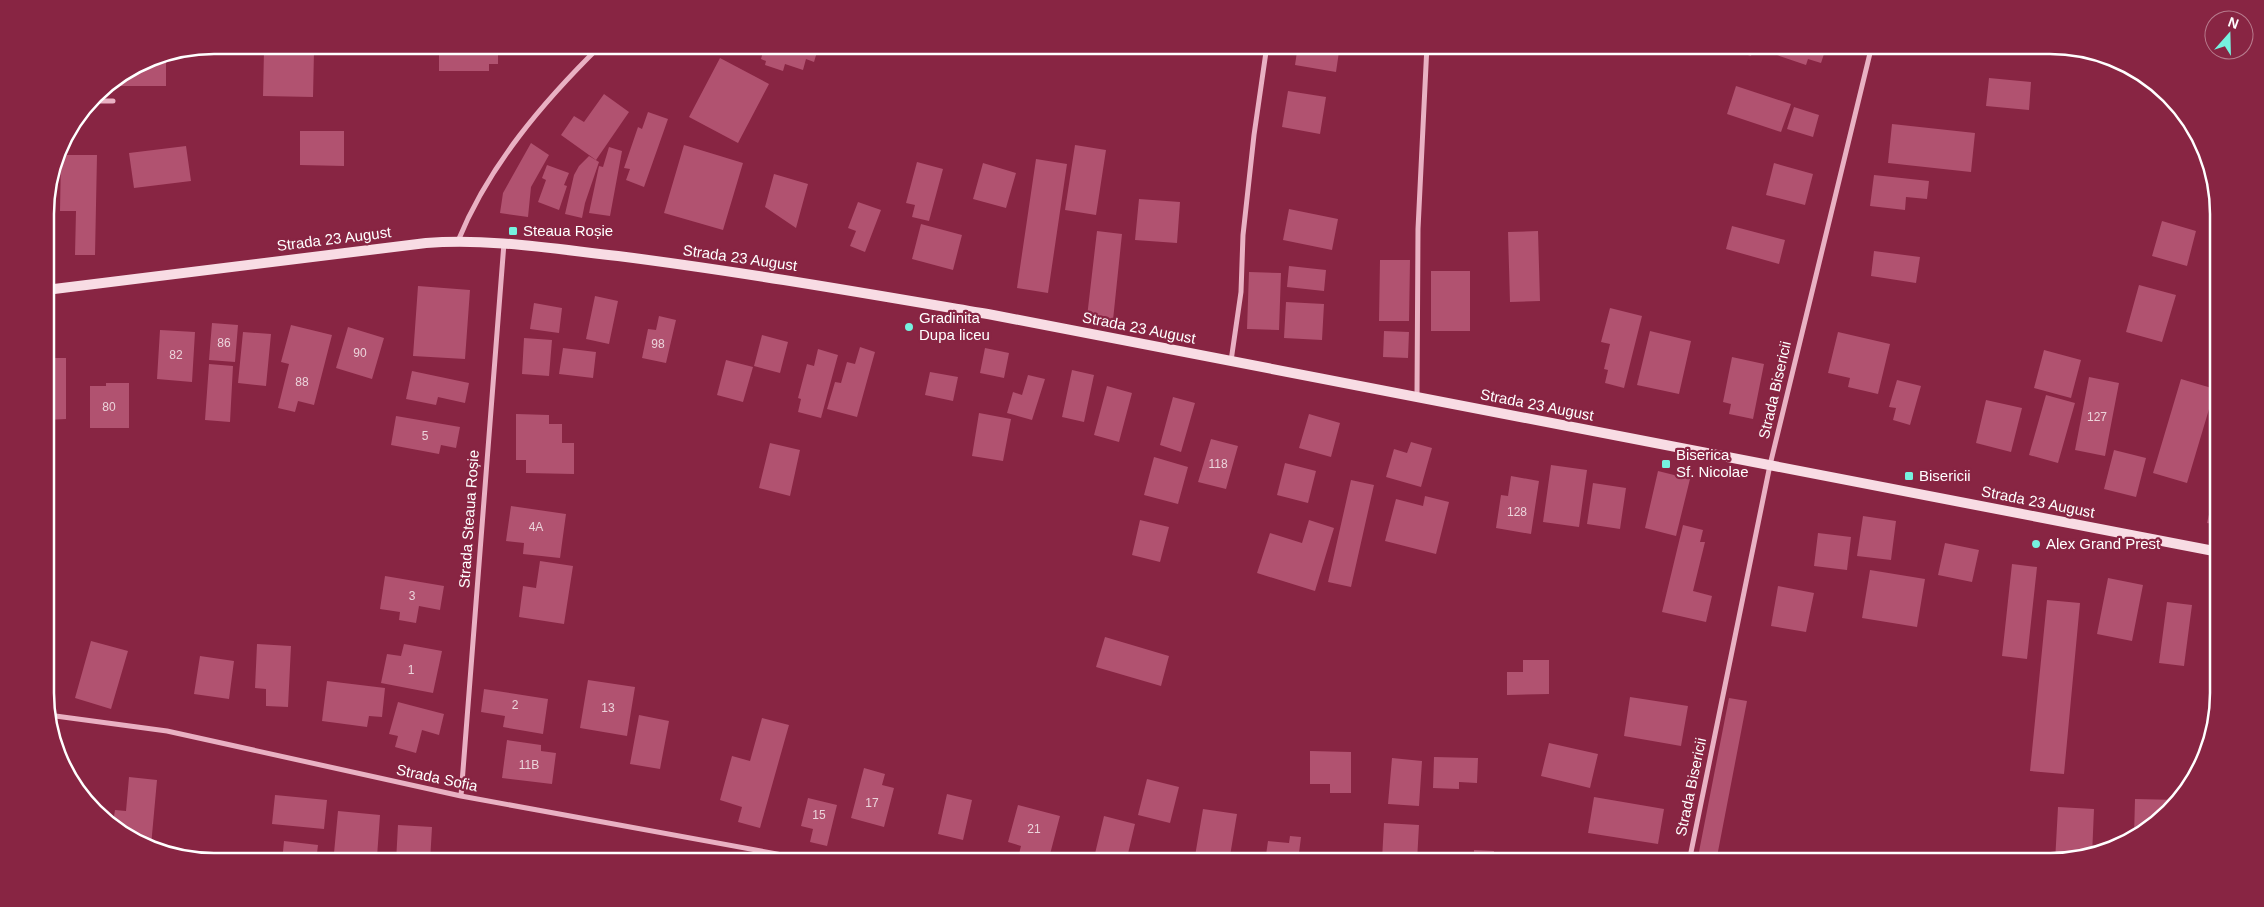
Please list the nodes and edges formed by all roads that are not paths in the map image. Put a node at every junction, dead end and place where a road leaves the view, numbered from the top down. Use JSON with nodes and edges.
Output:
{"nodes":[{"id":1,"x":592,"y":54,"type":"edge"},
{"id":2,"x":1266,"y":54,"type":"edge"},
{"id":3,"x":1427,"y":54,"type":"edge"},
{"id":4,"x":1870,"y":54,"type":"edge"},
{"id":5,"x":100,"y":101,"type":"edge"},
{"id":6,"x":113,"y":101,"type":"dead end"},
{"id":7,"x":458,"y":241,"type":"junction"},
{"id":8,"x":504,"y":243,"type":"junction"},
{"id":9,"x":54,"y":289,"type":"edge"},
{"id":10,"x":1230,"y":361,"type":"junction"},
{"id":11,"x":1417,"y":397,"type":"junction"},
{"id":12,"x":1770,"y":465,"type":"junction"},
{"id":13,"x":2210,"y":550,"type":"edge"},
{"id":14,"x":56,"y":716,"type":"edge"},
{"id":15,"x":461,"y":796,"type":"junction"},
{"id":16,"x":772,"y":853,"type":"edge"},
{"id":17,"x":1691,"y":853,"type":"edge"}],
"edges":[{"from":1,"to":7,"type":"street"},
{"from":2,"to":10,"type":"street"},
{"from":3,"to":11,"type":"street"},
{"from":4,"to":12,"type":"street","name":"Strada Bisericii"},
{"from":5,"to":6,"type":"street"},
{"from":7,"to":8,"type":"main road","name":"Strada 23 August"},
{"from":7,"to":9,"type":"main road","name":"Strada 23 August"},
{"from":8,"to":10,"type":"main road","name":"Strada 23 August"},
{"from":8,"to":15,"type":"street","name":"Strada Steaua Roșie"},
{"from":10,"to":11,"type":"main road","name":"Strada 23 August"},
{"from":11,"to":12,"type":"main road","name":"Strada 23 August"},
{"from":12,"to":13,"type":"main road","name":"Strada 23 August"},
{"from":12,"to":17,"type":"street","name":"Strada Bisericii"},
{"from":14,"to":15,"type":"street","name":"Strada Sofia"},
{"from":15,"to":16,"type":"street","name":"Strada Sofia"}]}
